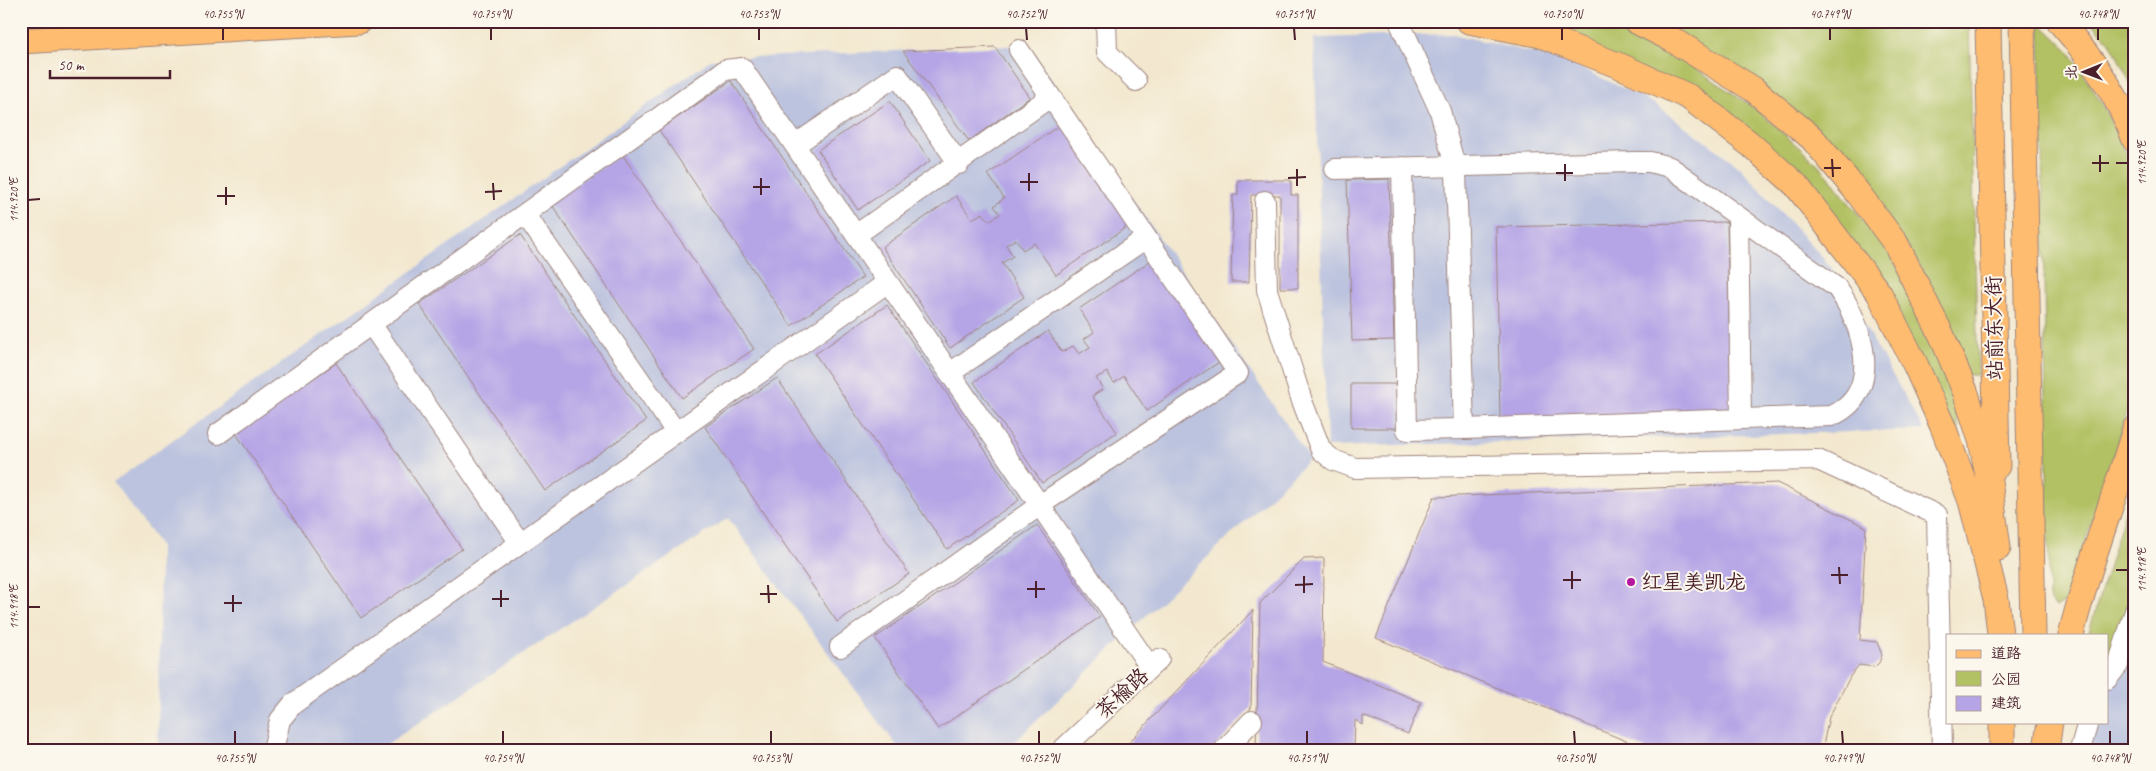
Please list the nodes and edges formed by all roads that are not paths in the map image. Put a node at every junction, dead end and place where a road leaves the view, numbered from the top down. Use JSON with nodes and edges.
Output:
{"nodes":[{"id":1,"x":359,"y":21,"type":"edge"},
{"id":2,"x":1106,"y":21,"type":"edge"},
{"id":3,"x":1400,"y":21,"type":"edge"},
{"id":4,"x":1469,"y":21,"type":"edge"},
{"id":5,"x":1636,"y":21,"type":"edge"},
{"id":6,"x":1988,"y":21,"type":"edge"},
{"id":7,"x":2022,"y":21,"type":"edge"},
{"id":8,"x":2058,"y":21,"type":"edge"},
{"id":9,"x":92,"y":38,"type":"junction"},
{"id":10,"x":21,"y":41,"type":"edge"},
{"id":11,"x":21,"y":50,"type":"edge"},
{"id":12,"x":1018,"y":50,"type":"dead end"},
{"id":13,"x":1136,"y":80,"type":"dead end"},
{"id":14,"x":1050,"y":97,"type":"junction"},
{"id":15,"x":2132,"y":133,"type":"edge"},
{"id":16,"x":795,"y":145,"type":"junction"},
{"id":17,"x":959,"y":164,"type":"junction"},
{"id":18,"x":1455,"y":166,"type":"junction"},
{"id":19,"x":1402,"y":167,"type":"junction"},
{"id":20,"x":1334,"y":169,"type":"dead end"},
{"id":21,"x":1265,"y":201,"type":"dead end"},
{"id":22,"x":525,"y":214,"type":"junction"},
{"id":23,"x":1738,"y":216,"type":"junction"},
{"id":24,"x":856,"y":235,"type":"junction"},
{"id":25,"x":1146,"y":238,"type":"junction"},
{"id":26,"x":888,"y":282,"type":"junction"},
{"id":27,"x":371,"y":324,"type":"junction"},
{"id":28,"x":950,"y":373,"type":"junction"},
{"id":29,"x":1742,"y":419,"type":"junction"},
{"id":30,"x":1464,"y":429,"type":"junction"},
{"id":31,"x":2135,"y":429,"type":"edge"},
{"id":32,"x":676,"y":432,"type":"junction"},
{"id":33,"x":218,"y":434,"type":"dead end"},
{"id":34,"x":1040,"y":504,"type":"junction"},
{"id":35,"x":520,"y":543,"type":"junction"},
{"id":36,"x":1998,"y":548,"type":"junction"},
{"id":37,"x":2135,"y":611,"type":"edge"},
{"id":38,"x":2000,"y":634,"type":"edge"},
{"id":39,"x":2000,"y":634,"type":"edge"},
{"id":40,"x":2033,"y":634,"type":"edge"},
{"id":41,"x":2071,"y":634,"type":"edge"},
{"id":42,"x":840,"y":647,"type":"dead end"},
{"id":43,"x":2108,"y":678,"type":"edge"},
{"id":44,"x":1252,"y":721,"type":"dead end"},
{"id":45,"x":2002,"y":724,"type":"edge"},
{"id":46,"x":2035,"y":724,"type":"edge"},
{"id":47,"x":2050,"y":724,"type":"edge"},
{"id":48,"x":2087,"y":724,"type":"edge"},
{"id":49,"x":273,"y":750,"type":"edge"},
{"id":50,"x":1062,"y":750,"type":"edge"},
{"id":51,"x":1224,"y":750,"type":"edge"},
{"id":52,"x":1942,"y":750,"type":"edge"},
{"id":53,"x":2002,"y":750,"type":"edge"},
{"id":54,"x":2035,"y":750,"type":"edge"},
{"id":55,"x":2046,"y":750,"type":"edge"},
{"id":56,"x":2080,"y":750,"type":"edge"}],
"edges":[{"from":1,"to":9,"type":"main road"},
{"from":2,"to":13,"type":"street"},
{"from":3,"to":18,"type":"street"},
{"from":4,"to":38,"type":"main road"},
{"from":5,"to":36,"type":"main road"},
{"from":6,"to":36,"type":"main road","name":"站前东大街"},
{"from":7,"to":40,"type":"main road","name":"站前东大街"},
{"from":8,"to":15,"type":"main road"},
{"from":9,"to":10,"type":"main road"},
{"from":9,"to":11,"type":"main road"},
{"from":12,"to":14,"type":"street"},
{"from":14,"to":17,"type":"street"},
{"from":14,"to":25,"type":"street"},
{"from":16,"to":17,"type":"street"},
{"from":16,"to":22,"type":"street"},
{"from":16,"to":24,"type":"street"},
{"from":17,"to":24,"type":"street"},
{"from":18,"to":19,"type":"street"},
{"from":18,"to":23,"type":"street"},
{"from":18,"to":30,"type":"street"},
{"from":19,"to":20,"type":"street"},
{"from":19,"to":30,"type":"street"},
{"from":21,"to":52,"type":"street"},
{"from":22,"to":27,"type":"street"},
{"from":22,"to":32,"type":"street"},
{"from":23,"to":29,"type":"street"},
{"from":23,"to":29,"type":"street"},
{"from":24,"to":26,"type":"street"},
{"from":25,"to":28,"type":"street"},
{"from":25,"to":34,"type":"street"},
{"from":26,"to":28,"type":"street"},
{"from":26,"to":32,"type":"street"},
{"from":27,"to":33,"type":"street"},
{"from":27,"to":35,"type":"street"},
{"from":28,"to":34,"type":"street"},
{"from":29,"to":30,"type":"street"},
{"from":31,"to":41,"type":"main road"},
{"from":32,"to":35,"type":"street"},
{"from":34,"to":42,"type":"street"},
{"from":34,"to":50,"type":"street","name":"茶榆路"},
{"from":35,"to":49,"type":"street"},
{"from":36,"to":39,"type":"main road","name":"站前东大街"},
{"from":37,"to":43,"type":"street"},
{"from":44,"to":51,"type":"street"},
{"from":45,"to":53,"type":"main road"},
{"from":46,"to":54,"type":"main road"},
{"from":47,"to":55,"type":"main road"},
{"from":48,"to":56,"type":"street"}]}
